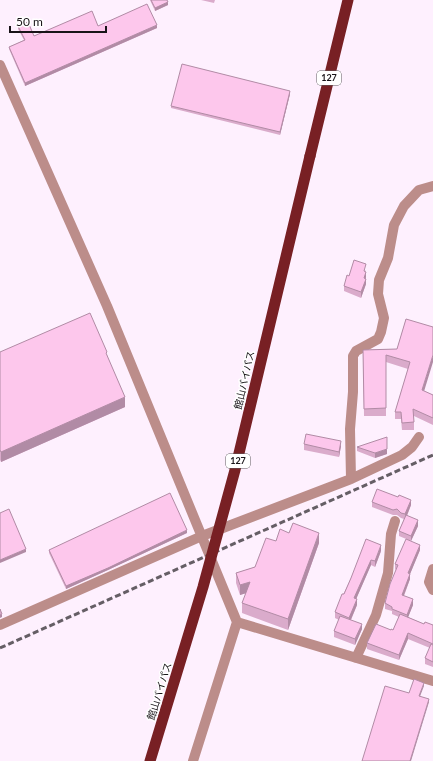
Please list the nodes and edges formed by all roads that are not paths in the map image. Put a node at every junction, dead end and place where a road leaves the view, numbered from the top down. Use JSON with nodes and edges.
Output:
{"nodes":[{"id":1,"x":348,"y":0,"type":"edge"},
{"id":2,"x":0,"y":65,"type":"edge"},
{"id":3,"x":433,"y":186,"type":"edge"},
{"id":4,"x":418,"y":437,"type":"dead end"},
{"id":5,"x":351,"y":478,"type":"junction"},
{"id":6,"x":395,"y":521,"type":"dead end"},
{"id":7,"x":202,"y":536,"type":"junction"},
{"id":8,"x":433,"y":569,"type":"edge"},
{"id":9,"x":433,"y":590,"type":"edge"},
{"id":10,"x":237,"y":622,"type":"junction"},
{"id":11,"x":0,"y":625,"type":"edge"},
{"id":12,"x":356,"y":658,"type":"junction"},
{"id":13,"x":433,"y":681,"type":"edge"},
{"id":14,"x":150,"y":761,"type":"edge"},
{"id":15,"x":193,"y":761,"type":"edge"}],
"edges":[{"from":1,"to":14,"type":"highway","name":"館山バイパス","number":"127","bridge":true},
{"from":2,"to":7,"type":"street"},
{"from":3,"to":5,"type":"street"},
{"from":4,"to":5,"type":"street"},
{"from":5,"to":7,"type":"street"},
{"from":6,"to":12,"type":"street"},
{"from":7,"to":10,"type":"street"},
{"from":7,"to":11,"type":"street"},
{"from":8,"to":9,"type":"street"},
{"from":10,"to":12,"type":"street"},
{"from":10,"to":15,"type":"street"},
{"from":12,"to":13,"type":"street"}]}
